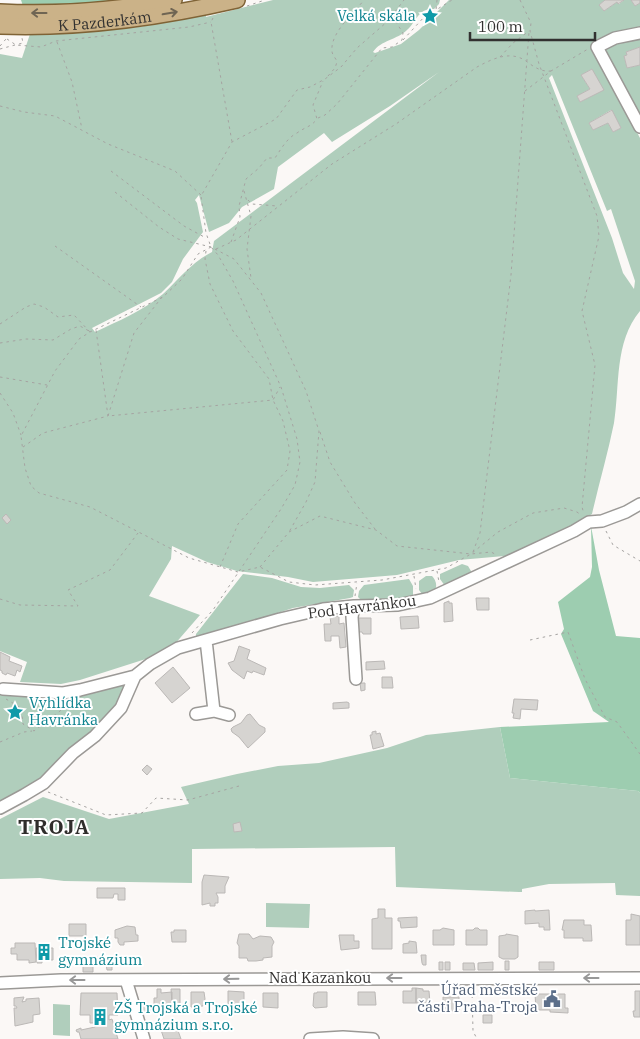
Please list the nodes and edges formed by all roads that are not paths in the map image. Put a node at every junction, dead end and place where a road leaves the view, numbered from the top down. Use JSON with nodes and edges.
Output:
{"nodes":[{"id":1,"x":174,"y":0,"type":"edge"},
{"id":2,"x":237,"y":0,"type":"edge"},
{"id":3,"x":0,"y":12,"type":"edge"},
{"id":4,"x":5,"y":33,"type":"edge"},
{"id":5,"x":640,"y":33,"type":"edge"},
{"id":6,"x":640,"y":127,"type":"edge"},
{"id":7,"x":640,"y":504,"type":"edge"},
{"id":8,"x":354,"y":606,"type":"junction"},
{"id":9,"x":206,"y":640,"type":"junction"},
{"id":10,"x":135,"y":676,"type":"junction"},
{"id":11,"x":356,"y":679,"type":"dead end"},
{"id":12,"x":3,"y":689,"type":"road end"},
{"id":13,"x":214,"y":711,"type":"junction"},
{"id":14,"x":196,"y":714,"type":"dead end"},
{"id":15,"x":229,"y":715,"type":"dead end"},
{"id":16,"x":0,"y":808,"type":"edge"},
{"id":17,"x":640,"y":978,"type":"edge"},
{"id":18,"x":126,"y":980,"type":"junction"},
{"id":19,"x":0,"y":983,"type":"edge"},
{"id":20,"x":343,"y":1038,"type":"edge"},
{"id":21,"x":144,"y":1039,"type":"edge"},
{"id":22,"x":310,"y":1039,"type":"edge"},
{"id":23,"x":374,"y":1039,"type":"edge"}],
"edges":[{"from":1,"to":3,"type":"main road","name":"K Pazderkám","one_way":true},
{"from":4,"to":2,"type":"main road","name":"K Pazderkám","one_way":true},
{"from":5,"to":6,"type":"street"},
{"from":7,"to":8,"type":"street","name":"Pod Havránkou"},
{"from":8,"to":9,"type":"street","name":"Pod Havránkou"},
{"from":8,"to":11,"type":"street"},
{"from":9,"to":10,"type":"street","name":"Pod Havránkou"},
{"from":9,"to":13,"type":"street"},
{"from":10,"to":12,"type":"street","name":"Pod Havránkou"},
{"from":10,"to":16,"type":"street","name":"Pod Havránkou"},
{"from":13,"to":14,"type":"street"},
{"from":13,"to":15,"type":"street"},
{"from":17,"to":18,"type":"street","name":"Nad Kazankou","one_way":true},
{"from":18,"to":19,"type":"street","name":"Nad Kazankou","one_way":true},
{"from":18,"to":21,"type":"street"},
{"from":20,"to":22,"type":"street"},
{"from":20,"to":23,"type":"street"}]}
